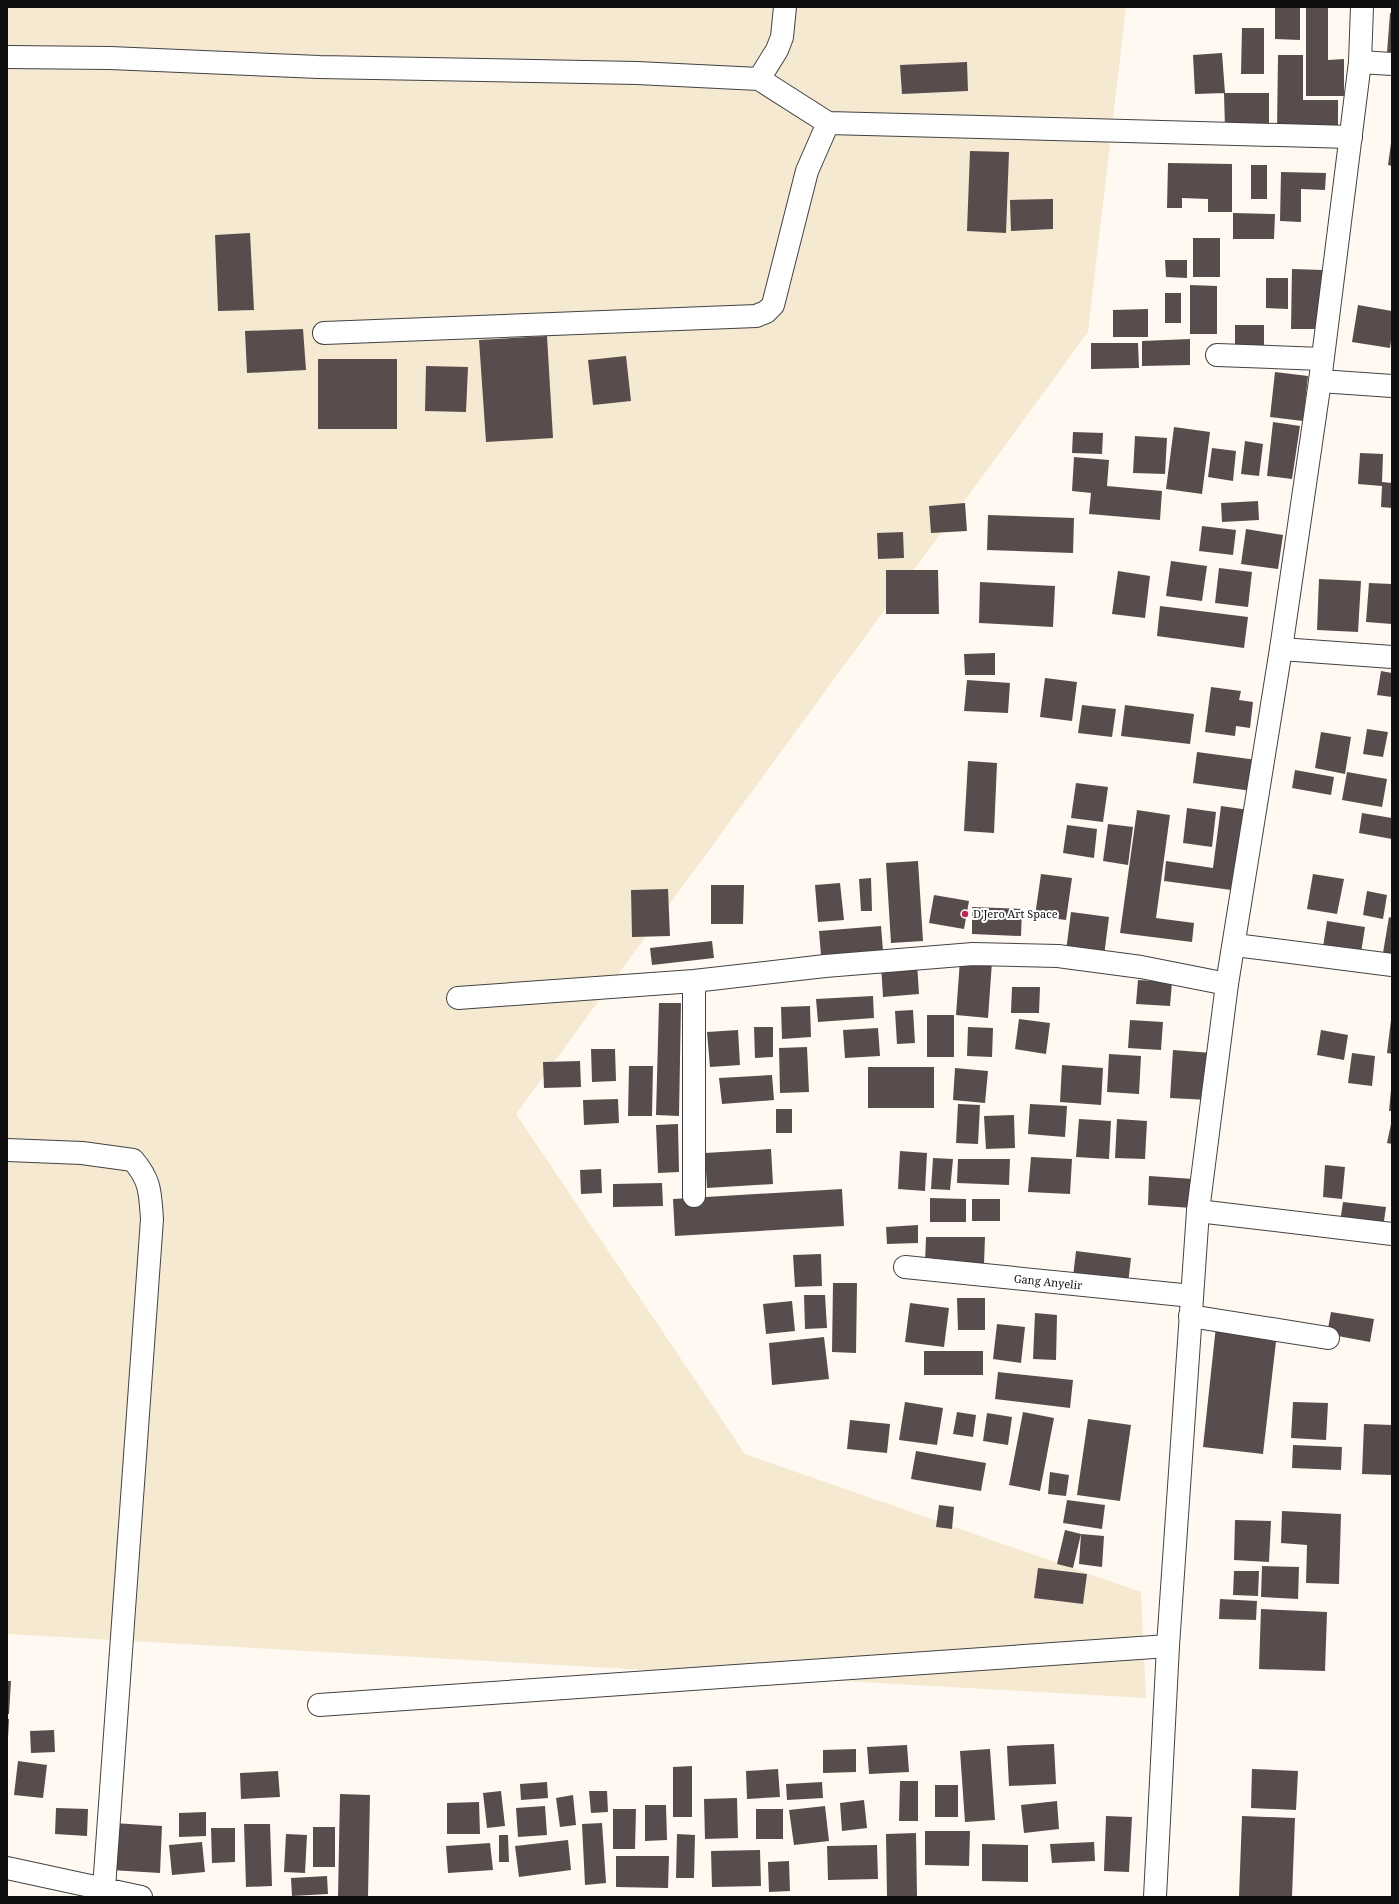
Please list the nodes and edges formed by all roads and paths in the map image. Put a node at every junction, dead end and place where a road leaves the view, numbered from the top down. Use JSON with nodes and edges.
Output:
{"nodes":[{"id":1,"x":785,"y":7,"type":"edge"},
{"id":2,"x":1362,"y":7,"type":"edge"},
{"id":3,"x":7,"y":57,"type":"edge"},
{"id":4,"x":1360,"y":62,"type":"junction"},
{"id":5,"x":1392,"y":64,"type":"edge"},
{"id":6,"x":759,"y":79,"type":"junction"},
{"id":7,"x":828,"y":123,"type":"junction"},
{"id":8,"x":1351,"y":137,"type":"junction"},
{"id":9,"x":324,"y":333,"type":"dead end"},
{"id":10,"x":1217,"y":355,"type":"dead end"},
{"id":11,"x":1322,"y":359,"type":"junction"},
{"id":12,"x":1320,"y":381,"type":"junction"},
{"id":13,"x":1392,"y":386,"type":"edge"},
{"id":14,"x":1281,"y":649,"type":"junction"},
{"id":15,"x":1392,"y":657,"type":"edge"},
{"id":16,"x":1235,"y":945,"type":"junction"},
{"id":17,"x":1392,"y":965,"type":"edge"},
{"id":18,"x":694,"y":981,"type":"junction"},
{"id":19,"x":1227,"y":984,"type":"junction"},
{"id":20,"x":458,"y":998,"type":"dead end"},
{"id":21,"x":7,"y":1150,"type":"edge"},
{"id":22,"x":694,"y":1196,"type":"dead end"},
{"id":23,"x":1198,"y":1211,"type":"junction"},
{"id":24,"x":1392,"y":1234,"type":"edge"},
{"id":25,"x":905,"y":1267,"type":"dead end"},
{"id":26,"x":1191,"y":1306,"type":"junction"},
{"id":27,"x":1328,"y":1338,"type":"dead end"},
{"id":28,"x":1168,"y":1646,"type":"junction"},
{"id":29,"x":319,"y":1705,"type":"dead end"},
{"id":30,"x":7,"y":1868,"type":"edge"},
{"id":31,"x":104,"y":1888,"type":"junction"},
{"id":32,"x":141,"y":1897,"type":"edge"},
{"id":33,"x":1155,"y":1897,"type":"edge"}],
"edges":[{"from":1,"to":6,"type":"street"},
{"from":2,"to":4,"type":"street"},
{"from":3,"to":6,"type":"street"},
{"from":4,"to":5,"type":"street"},
{"from":4,"to":8,"type":"street"},
{"from":6,"to":7,"type":"street"},
{"from":7,"to":8,"type":"street"},
{"from":7,"to":9,"type":"street"},
{"from":8,"to":11,"type":"street"},
{"from":10,"to":11,"type":"street"},
{"from":11,"to":12,"type":"street"},
{"from":12,"to":13,"type":"street"},
{"from":12,"to":14,"type":"street"},
{"from":14,"to":15,"type":"street"},
{"from":14,"to":16,"type":"street"},
{"from":16,"to":17,"type":"street"},
{"from":16,"to":19,"type":"street"},
{"from":18,"to":19,"type":"street"},
{"from":18,"to":20,"type":"street"},
{"from":18,"to":22,"type":"street"},
{"from":19,"to":23,"type":"street"},
{"from":21,"to":31,"type":"street"},
{"from":23,"to":24,"type":"street"},
{"from":23,"to":26,"type":"street"},
{"from":25,"to":26,"type":"street","name":"Gang Anyelir"},
{"from":26,"to":27,"type":"street","name":"Gang Anyelir"},
{"from":26,"to":28,"type":"street"},
{"from":28,"to":29,"type":"street"},
{"from":28,"to":33,"type":"street"},
{"from":30,"to":31,"type":"street"},
{"from":31,"to":32,"type":"street"}]}
